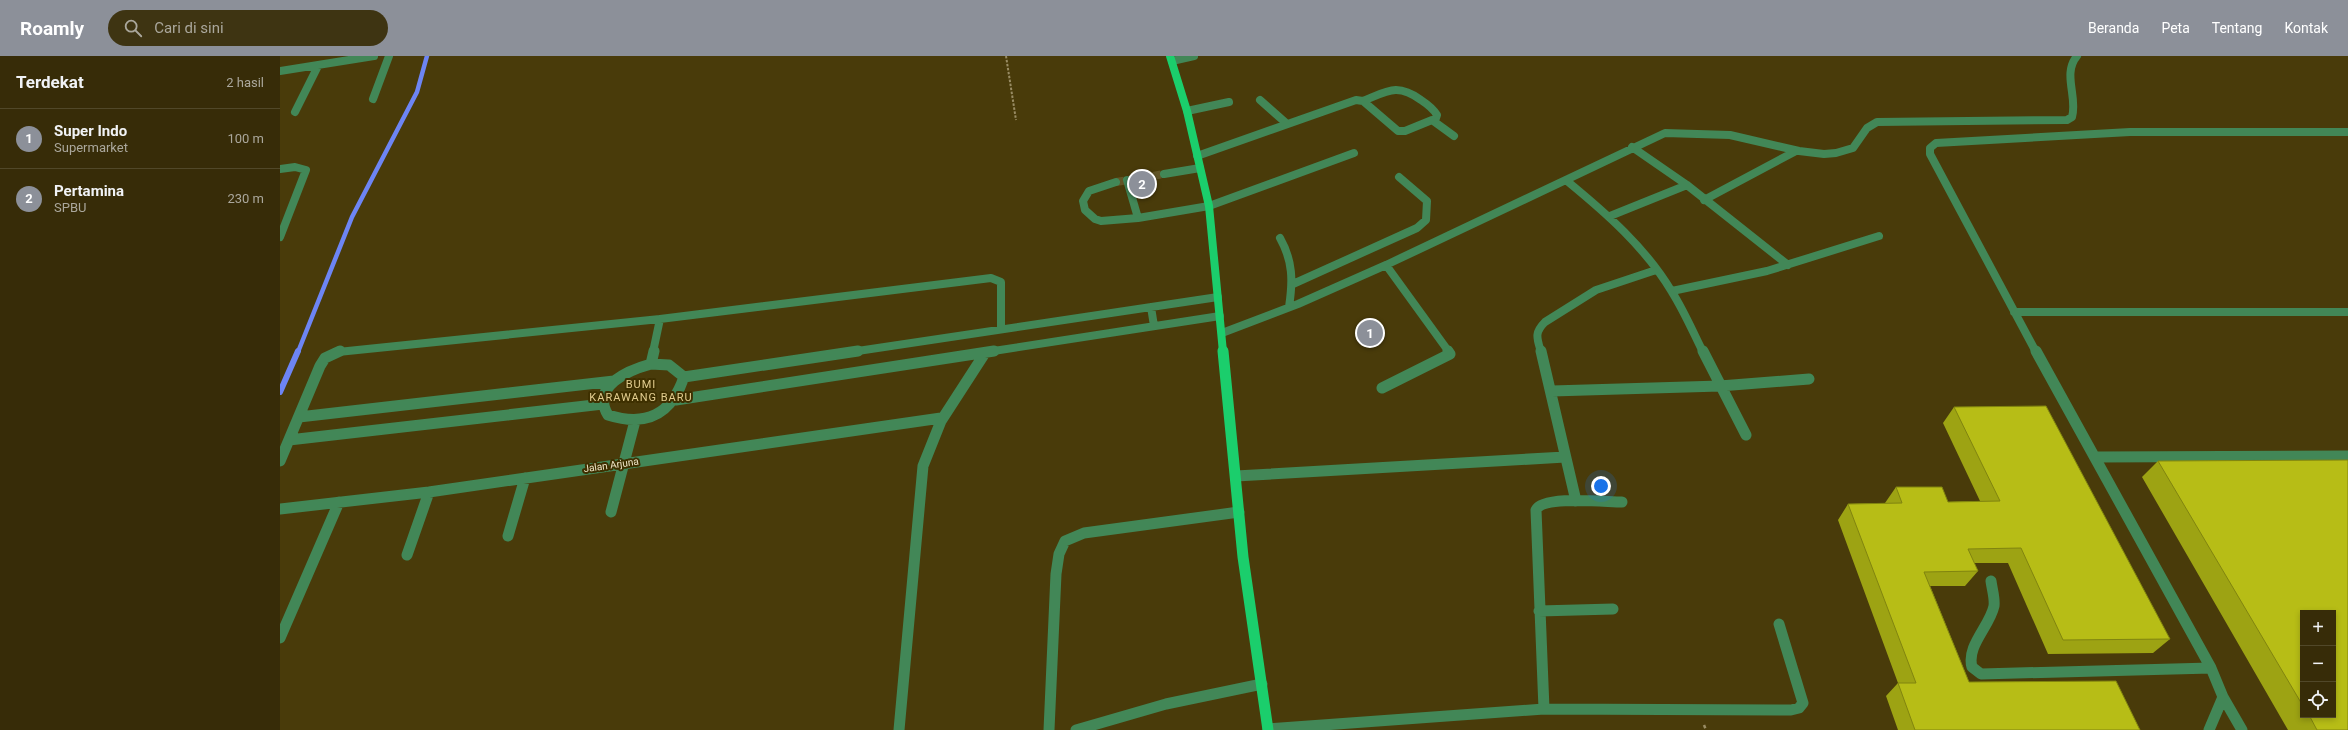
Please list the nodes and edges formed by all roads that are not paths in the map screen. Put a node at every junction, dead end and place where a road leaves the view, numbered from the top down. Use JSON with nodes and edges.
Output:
{"nodes":[{"id":1,"x":374,"y":56,"type":"edge"},
{"id":2,"x":389,"y":56,"type":"edge"},
{"id":3,"x":1194,"y":56,"type":"edge"},
{"id":4,"x":2077,"y":56,"type":"edge"},
{"id":5,"x":1171,"y":58,"type":"edge"},
{"id":6,"x":318,"y":66,"type":"junction"},
{"id":7,"x":280,"y":71,"type":"edge"},
{"id":8,"x":373,"y":99,"type":"dead end"},
{"id":9,"x":1260,"y":100,"type":"dead end"},
{"id":10,"x":1363,"y":101,"type":"junction"},
{"id":11,"x":1229,"y":102,"type":"dead end"},
{"id":12,"x":295,"y":112,"type":"dead end"},
{"id":13,"x":1187,"y":112,"type":"junction"},
{"id":14,"x":1436,"y":121,"type":"junction"},
{"id":15,"x":1286,"y":123,"type":"junction"},
{"id":16,"x":2348,"y":132,"type":"edge"},
{"id":17,"x":1454,"y":136,"type":"dead end"},
{"id":18,"x":1632,"y":147,"type":"junction"},
{"id":19,"x":1796,"y":151,"type":"junction"},
{"id":20,"x":1354,"y":153,"type":"dead end"},
{"id":21,"x":1197,"y":156,"type":"junction"},
{"id":22,"x":1200,"y":168,"type":"junction"},
{"id":23,"x":280,"y":169,"type":"edge"},
{"id":24,"x":1164,"y":174,"type":"tunnel mouth"},
{"id":25,"x":1399,"y":177,"type":"dead end"},
{"id":26,"x":1127,"y":180,"type":"dead end"},
{"id":27,"x":1567,"y":181,"type":"junction"},
{"id":28,"x":1116,"y":182,"type":"tunnel mouth"},
{"id":29,"x":1686,"y":185,"type":"junction"},
{"id":30,"x":1704,"y":200,"type":"junction"},
{"id":31,"x":1209,"y":206,"type":"junction"},
{"id":32,"x":1610,"y":216,"type":"junction"},
{"id":33,"x":1138,"y":218,"type":"junction"},
{"id":34,"x":1879,"y":236,"type":"dead end"},
{"id":35,"x":280,"y":237,"type":"edge"},
{"id":36,"x":1280,"y":238,"type":"dead end"},
{"id":37,"x":1386,"y":265,"type":"junction"},
{"id":38,"x":1788,"y":265,"type":"junction"},
{"id":39,"x":1656,"y":270,"type":"junction"},
{"id":40,"x":1293,"y":284,"type":"junction"},
{"id":41,"x":1672,"y":291,"type":"junction"},
{"id":42,"x":1218,"y":297,"type":"junction"},
{"id":43,"x":1151,"y":307,"type":"junction"},
{"id":44,"x":1289,"y":308,"type":"junction"},
{"id":45,"x":2014,"y":312,"type":"junction"},
{"id":46,"x":2348,"y":312,"type":"edge"},
{"id":47,"x":1220,"y":316,"type":"junction"},
{"id":48,"x":660,"y":319,"type":"junction"},
{"id":49,"x":1154,"y":326,"type":"junction"},
{"id":50,"x":1001,"y":328,"type":"junction"},
{"id":51,"x":1222,"y":333,"type":"junction"},
{"id":52,"x":985,"y":353,"type":"junction"},
{"id":53,"x":651,"y":364,"type":"junction"},
{"id":54,"x":684,"y":377,"type":"junction"},
{"id":55,"x":1808,"y":379,"type":"dead end"},
{"id":56,"x":614,"y":381,"type":"junction"},
{"id":57,"x":1720,"y":386,"type":"junction"},
{"id":58,"x":1382,"y":388,"type":"dead end"},
{"id":59,"x":1552,"y":391,"type":"junction"},
{"id":60,"x":676,"y":400,"type":"junction"},
{"id":61,"x":603,"y":404,"type":"junction"},
{"id":62,"x":299,"y":416,"type":"junction"},
{"id":63,"x":941,"y":418,"type":"junction"},
{"id":64,"x":635,"y":421,"type":"junction"},
{"id":65,"x":1746,"y":435,"type":"dead end"},
{"id":66,"x":289,"y":440,"type":"junction"},
{"id":67,"x":1565,"y":456,"type":"junction"},
{"id":68,"x":2348,"y":456,"type":"edge"},
{"id":69,"x":2095,"y":457,"type":"junction"},
{"id":70,"x":280,"y":462,"type":"edge"},
{"id":71,"x":622,"y":464,"type":"junction"},
{"id":72,"x":1236,"y":476,"type":"junction"},
{"id":73,"x":525,"y":478,"type":"junction"},
{"id":74,"x":429,"y":492,"type":"junction"},
{"id":75,"x":1576,"y":501,"type":"junction"},
{"id":76,"x":339,"y":502,"type":"junction"},
{"id":77,"x":1622,"y":502,"type":"dead end"},
{"id":78,"x":280,"y":509,"type":"edge"},
{"id":79,"x":611,"y":512,"type":"dead end"},
{"id":80,"x":1239,"y":512,"type":"junction"},
{"id":81,"x":508,"y":536,"type":"dead end"},
{"id":82,"x":407,"y":555,"type":"dead end"},
{"id":83,"x":1991,"y":581,"type":"dead end"},
{"id":84,"x":1613,"y":609,"type":"dead end"},
{"id":85,"x":1539,"y":611,"type":"junction"},
{"id":86,"x":1779,"y":624,"type":"dead end"},
{"id":87,"x":280,"y":638,"type":"edge"},
{"id":88,"x":2211,"y":668,"type":"junction"},
{"id":89,"x":1262,"y":684,"type":"junction"},
{"id":90,"x":2223,"y":696,"type":"junction"},
{"id":91,"x":1544,"y":709,"type":"junction"},
{"id":92,"x":899,"y":730,"type":"edge"},
{"id":93,"x":1049,"y":730,"type":"edge"},
{"id":94,"x":1076,"y":730,"type":"edge"},
{"id":95,"x":1268,"y":730,"type":"edge"},
{"id":96,"x":2209,"y":730,"type":"edge"},
{"id":97,"x":2242,"y":730,"type":"edge"}],
"edges":[{"from":1,"to":6,"type":"street"},
{"from":2,"to":8,"type":"street"},
{"from":3,"to":5,"type":"street"},
{"from":4,"to":19,"type":"street"},
{"from":5,"to":13,"type":"main road"},
{"from":6,"to":7,"type":"street"},
{"from":6,"to":12,"type":"street"},
{"from":9,"to":15,"type":"street"},
{"from":10,"to":14,"type":"street"},
{"from":10,"to":14,"type":"street"},
{"from":10,"to":15,"type":"street"},
{"from":11,"to":13,"type":"street"},
{"from":13,"to":21,"type":"main road"},
{"from":14,"to":17,"type":"street"},
{"from":15,"to":21,"type":"street"},
{"from":16,"to":45,"type":"street"},
{"from":18,"to":19,"type":"street"},
{"from":18,"to":27,"type":"street"},
{"from":18,"to":29,"type":"street"},
{"from":19,"to":30,"type":"street"},
{"from":20,"to":31,"type":"street"},
{"from":21,"to":22,"type":"main road"},
{"from":22,"to":24,"type":"street"},
{"from":22,"to":31,"type":"main road"},
{"from":23,"to":35,"type":"street"},
{"from":25,"to":40,"type":"street"},
{"from":26,"to":33,"type":"street"},
{"from":27,"to":32,"type":"street"},
{"from":27,"to":37,"type":"street"},
{"from":28,"to":33,"type":"street"},
{"from":29,"to":30,"type":"street"},
{"from":29,"to":32,"type":"street"},
{"from":30,"to":38,"type":"street"},
{"from":31,"to":33,"type":"street"},
{"from":31,"to":42,"type":"main road"},
{"from":32,"to":39,"type":"street"},
{"from":34,"to":38,"type":"street"},
{"from":36,"to":40,"type":"street"},
{"from":37,"to":44,"type":"street"},
{"from":37,"to":58,"type":"street"},
{"from":38,"to":41,"type":"street"},
{"from":39,"to":41,"type":"street"},
{"from":39,"to":59,"type":"street"},
{"from":40,"to":44,"type":"street"},
{"from":41,"to":57,"type":"street"},
{"from":42,"to":43,"type":"street"},
{"from":42,"to":47,"type":"main road"},
{"from":43,"to":49,"type":"street"},
{"from":43,"to":50,"type":"street"},
{"from":44,"to":51,"type":"street"},
{"from":45,"to":46,"type":"street"},
{"from":45,"to":69,"type":"street"},
{"from":47,"to":49,"type":"street"},
{"from":47,"to":51,"type":"main road"},
{"from":48,"to":50,"type":"street"},
{"from":48,"to":53,"type":"street"},
{"from":48,"to":62,"type":"street"},
{"from":49,"to":52,"type":"street"},
{"from":50,"to":54,"type":"street"},
{"from":51,"to":72,"type":"main road"},
{"from":52,"to":60,"type":"street"},
{"from":52,"to":63,"type":"street"},
{"from":53,"to":54,"type":"street"},
{"from":53,"to":56,"type":"street"},
{"from":54,"to":60,"type":"street"},
{"from":55,"to":57,"type":"street"},
{"from":56,"to":61,"type":"street"},
{"from":56,"to":62,"type":"street"},
{"from":57,"to":59,"type":"street"},
{"from":57,"to":65,"type":"street"},
{"from":59,"to":67,"type":"street"},
{"from":60,"to":64,"type":"street"},
{"from":61,"to":64,"type":"street"},
{"from":61,"to":66,"type":"street"},
{"from":62,"to":66,"type":"street"},
{"from":63,"to":71,"type":"street","name":"Jalan Arjuna"},
{"from":63,"to":92,"type":"street"},
{"from":64,"to":71,"type":"street"},
{"from":66,"to":70,"type":"street"},
{"from":67,"to":72,"type":"street"},
{"from":67,"to":75,"type":"street"},
{"from":68,"to":69,"type":"street"},
{"from":69,"to":88,"type":"street"},
{"from":71,"to":73,"type":"street","name":"Jalan Arjuna"},
{"from":71,"to":79,"type":"street"},
{"from":72,"to":80,"type":"main road"},
{"from":73,"to":74,"type":"street","name":"Jalan Arjuna"},
{"from":73,"to":81,"type":"street"},
{"from":74,"to":76,"type":"street","name":"Jalan Arjuna"},
{"from":74,"to":82,"type":"street"},
{"from":75,"to":77,"type":"street"},
{"from":75,"to":85,"type":"street"},
{"from":76,"to":78,"type":"street","name":"Jalan Arjuna"},
{"from":76,"to":87,"type":"street"},
{"from":80,"to":89,"type":"main road"},
{"from":80,"to":93,"type":"street"},
{"from":83,"to":88,"type":"street"},
{"from":84,"to":85,"type":"street"},
{"from":85,"to":91,"type":"street"},
{"from":86,"to":91,"type":"street"},
{"from":88,"to":90,"type":"street"},
{"from":89,"to":94,"type":"street"},
{"from":89,"to":95,"type":"main road"},
{"from":90,"to":96,"type":"street"},
{"from":90,"to":97,"type":"street"},
{"from":91,"to":95,"type":"street"}]}
